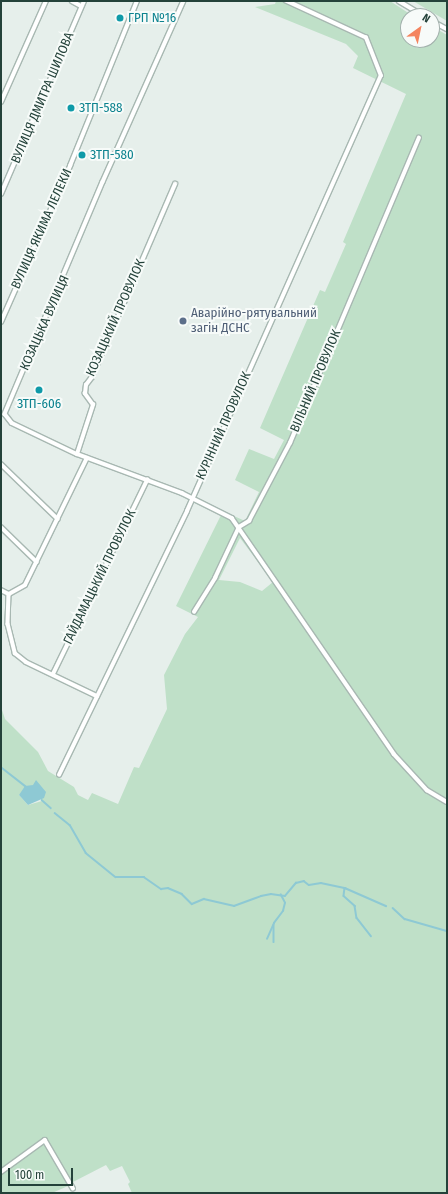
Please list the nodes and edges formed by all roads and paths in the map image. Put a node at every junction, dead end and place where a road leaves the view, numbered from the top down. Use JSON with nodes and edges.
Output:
{"nodes":[{"id":1,"x":46,"y":1,"type":"edge"},
{"id":2,"x":72,"y":1,"type":"edge"},
{"id":3,"x":84,"y":1,"type":"edge"},
{"id":4,"x":137,"y":1,"type":"edge"},
{"id":5,"x":184,"y":1,"type":"edge"},
{"id":6,"x":286,"y":1,"type":"edge"},
{"id":7,"x":399,"y":1,"type":"edge"},
{"id":8,"x":81,"y":6,"type":"junction"},
{"id":9,"x":411,"y":8,"type":"edge"},
{"id":10,"x":1,"y":102,"type":"edge"},
{"id":11,"x":419,"y":138,"type":"dead end"},
{"id":12,"x":175,"y":184,"type":"dead end"},
{"id":13,"x":1,"y":194,"type":"edge"},
{"id":14,"x":1,"y":322,"type":"edge"},
{"id":15,"x":76,"y":454,"type":"junction"},
{"id":16,"x":87,"y":458,"type":"junction"},
{"id":17,"x":1,"y":464,"type":"edge"},
{"id":18,"x":147,"y":480,"type":"junction"},
{"id":19,"x":191,"y":498,"type":"junction"},
{"id":20,"x":58,"y":519,"type":"junction"},
{"id":21,"x":1,"y":527,"type":"edge"},
{"id":22,"x":239,"y":527,"type":"junction"},
{"id":23,"x":37,"y":562,"type":"junction"},
{"id":24,"x":1,"y":590,"type":"edge"},
{"id":25,"x":9,"y":594,"type":"junction"},
{"id":26,"x":194,"y":612,"type":"dead end"},
{"id":27,"x":53,"y":674,"type":"junction"},
{"id":28,"x":97,"y":696,"type":"junction"},
{"id":29,"x":59,"y":775,"type":"dead end"},
{"id":30,"x":447,"y":802,"type":"edge"},
{"id":31,"x":1,"y":1172,"type":"edge"},
{"id":32,"x":73,"y":1188,"type":"dead end"}],
"edges":[{"from":1,"to":10,"type":"street"},
{"from":2,"to":8,"type":"street"},
{"from":3,"to":8,"type":"street","name":"ВУЛИЦЯ ДМИТРА ШИЛОВА"},
{"from":4,"to":14,"type":"street","name":"ВУЛИЦЯ ЯКИМА ЛЕЛЕКИ"},
{"from":5,"to":15,"type":"street","name":"КОЗАЦЬКА ВУЛИЦЯ"},
{"from":6,"to":19,"type":"street","name":"КУРІННИЙ ПРОВУЛОК"},
{"from":7,"to":9,"type":"street"},
{"from":8,"to":13,"type":"street","name":"ВУЛИЦЯ ДМИТРА ШИЛОВА"},
{"from":11,"to":22,"type":"street","name":"ВІЛЬНИЙ ПРОВУЛОК"},
{"from":12,"to":15,"type":"street","name":"КОЗАЦЬКИЙ ПРОВУЛОК"},
{"from":15,"to":16,"type":"street","name":"КОЗАЦЬКА ВУЛИЦЯ"},
{"from":16,"to":18,"type":"street","name":"КОЗАЦЬКА ВУЛИЦЯ"},
{"from":16,"to":20,"type":"street"},
{"from":17,"to":20,"type":"street"},
{"from":18,"to":19,"type":"street","name":"КОЗАЦЬКА ВУЛИЦЯ"},
{"from":18,"to":27,"type":"street","name":"ГАЙДАМАЦЬКИЙ ПРОВУЛОК"},
{"from":19,"to":22,"type":"street","name":"КОЗАЦЬКА ВУЛИЦЯ"},
{"from":19,"to":28,"type":"street","name":"КУРІННИЙ ПРОВУЛОК"},
{"from":20,"to":23,"type":"street"},
{"from":21,"to":23,"type":"street"},
{"from":22,"to":26,"type":"street","name":"ВІЛЬНИЙ ПРОВУЛОК"},
{"from":22,"to":30,"type":"street"},
{"from":23,"to":25,"type":"street"},
{"from":24,"to":25,"type":"street"},
{"from":25,"to":27,"type":"street"},
{"from":27,"to":28,"type":"street"},
{"from":28,"to":29,"type":"street","name":"КУРІННИЙ ПРОВУЛОК"},
{"from":31,"to":32,"type":"street"}]}
